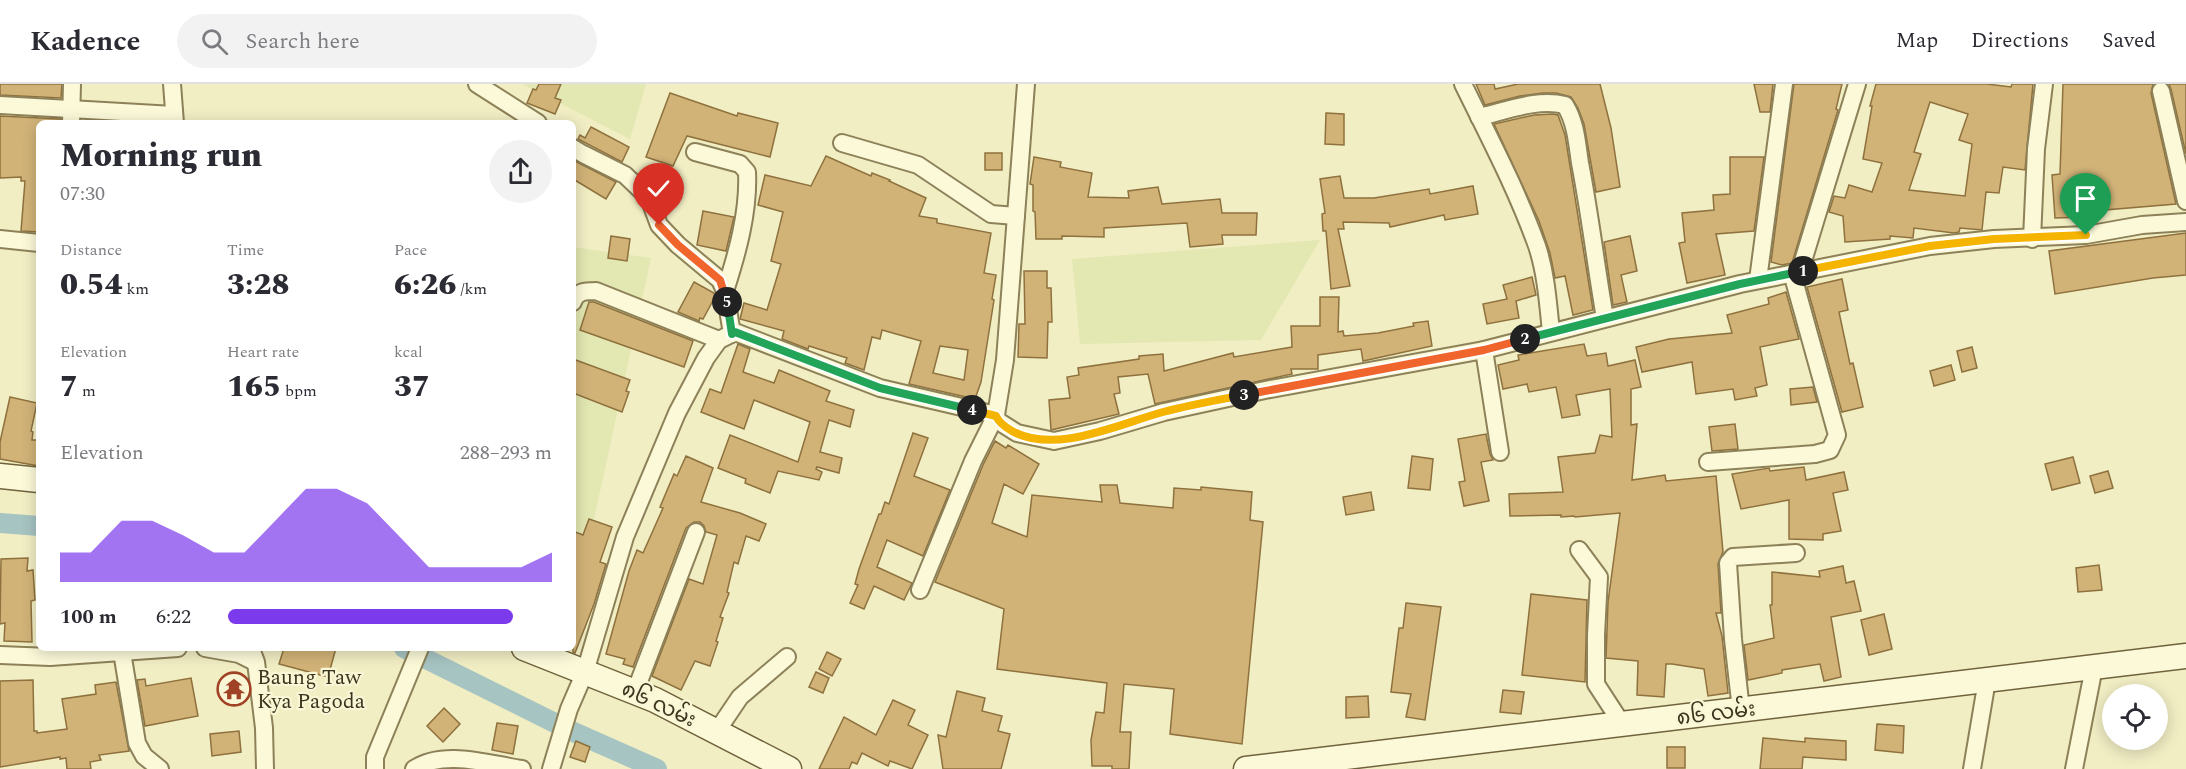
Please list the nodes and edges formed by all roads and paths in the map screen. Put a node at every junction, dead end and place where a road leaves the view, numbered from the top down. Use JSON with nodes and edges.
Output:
{"nodes":[{"id":1,"x":72,"y":84,"type":"edge"},
{"id":2,"x":172,"y":84,"type":"edge"},
{"id":3,"x":477,"y":84,"type":"edge"},
{"id":4,"x":1026,"y":84,"type":"edge"},
{"id":5,"x":1462,"y":84,"type":"edge"},
{"id":6,"x":1784,"y":84,"type":"edge"},
{"id":7,"x":1857,"y":84,"type":"edge"},
{"id":8,"x":2044,"y":84,"type":"edge"},
{"id":9,"x":2161,"y":91,"type":"dead end"},
{"id":10,"x":0,"y":105,"type":"edge"},
{"id":11,"x":72,"y":116,"type":"edge"},
{"id":12,"x":1479,"y":117,"type":"junction"},
{"id":13,"x":175,"y":119,"type":"edge"},
{"id":14,"x":533,"y":120,"type":"edge"},
{"id":15,"x":842,"y":143,"type":"dead end"},
{"id":16,"x":576,"y":150,"type":"edge"},
{"id":17,"x":695,"y":152,"type":"dead end"},
{"id":18,"x":2186,"y":201,"type":"edge"},
{"id":19,"x":1016,"y":216,"type":"junction"},
{"id":20,"x":2186,"y":222,"type":"edge"},
{"id":21,"x":2032,"y":238,"type":"junction"},
{"id":22,"x":0,"y":239,"type":"edge"},
{"id":23,"x":36,"y":243,"type":"edge"},
{"id":24,"x":1796,"y":272,"type":"junction"},
{"id":25,"x":1758,"y":280,"type":"junction"},
{"id":26,"x":725,"y":291,"type":"junction"},
{"id":27,"x":576,"y":296,"type":"edge"},
{"id":28,"x":1605,"y":318,"type":"junction"},
{"id":29,"x":1551,"y":332,"type":"junction"},
{"id":30,"x":726,"y":337,"type":"junction"},
{"id":31,"x":1484,"y":350,"type":"junction"},
{"id":32,"x":996,"y":416,"type":"junction"},
{"id":33,"x":1500,"y":452,"type":"dead end"},
{"id":34,"x":1708,"y":462,"type":"dead end"},
{"id":35,"x":0,"y":476,"type":"edge"},
{"id":36,"x":36,"y":480,"type":"edge"},
{"id":37,"x":696,"y":532,"type":"dead end"},
{"id":38,"x":1579,"y":550,"type":"dead end"},
{"id":39,"x":1796,"y":553,"type":"dead end"},
{"id":40,"x":920,"y":590,"type":"dead end"},
{"id":41,"x":136,"y":651,"type":"edge"},
{"id":42,"x":222,"y":651,"type":"edge"},
{"id":43,"x":249,"y":651,"type":"edge"},
{"id":44,"x":532,"y":651,"type":"edge"},
{"id":45,"x":122,"y":652,"type":"junction"},
{"id":46,"x":0,"y":655,"type":"edge"},
{"id":47,"x":417,"y":655,"type":"edge"},
{"id":48,"x":2186,"y":656,"type":"edge"},
{"id":49,"x":787,"y":657,"type":"dead end"},
{"id":50,"x":256,"y":662,"type":"junction"},
{"id":51,"x":2094,"y":667,"type":"junction"},
{"id":52,"x":585,"y":672,"type":"junction"},
{"id":53,"x":1988,"y":680,"type":"junction"},
{"id":54,"x":635,"y":692,"type":"junction"},
{"id":55,"x":1741,"y":710,"type":"junction"},
{"id":56,"x":1622,"y":724,"type":"junction"},
{"id":57,"x":717,"y":731,"type":"junction"},
{"id":58,"x":1358,"y":762,"type":"edge"},
{"id":59,"x":160,"y":769,"type":"edge"},
{"id":60,"x":264,"y":769,"type":"edge"},
{"id":61,"x":375,"y":769,"type":"edge"},
{"id":62,"x":414,"y":769,"type":"edge"},
{"id":63,"x":522,"y":769,"type":"edge"},
{"id":64,"x":551,"y":769,"type":"edge"},
{"id":65,"x":789,"y":769,"type":"edge"},
{"id":66,"x":1246,"y":769,"type":"edge"},
{"id":67,"x":1972,"y":769,"type":"edge"},
{"id":68,"x":2074,"y":769,"type":"edge"}],
"edges":[{"from":1,"to":11,"type":"street"},
{"from":2,"to":13,"type":"street"},
{"from":3,"to":14,"type":"street"},
{"from":4,"to":19,"type":"street"},
{"from":5,"to":12,"type":"street"},
{"from":6,"to":25,"type":"street"},
{"from":7,"to":24,"type":"street"},
{"from":8,"to":21,"type":"street"},
{"from":9,"to":18,"type":"street"},
{"from":10,"to":11,"type":"street"},
{"from":11,"to":13,"type":"street"},
{"from":12,"to":28,"type":"street"},
{"from":12,"to":29,"type":"street"},
{"from":15,"to":19,"type":"street"},
{"from":16,"to":26,"type":"street"},
{"from":17,"to":26,"type":"street"},
{"from":19,"to":32,"type":"street"},
{"from":20,"to":21,"type":"street"},
{"from":21,"to":24,"type":"street"},
{"from":22,"to":23,"type":"street"},
{"from":24,"to":25,"type":"street"},
{"from":24,"to":34,"type":"street"},
{"from":25,"to":28,"type":"street"},
{"from":26,"to":30,"type":"street"},
{"from":27,"to":30,"type":"street"},
{"from":28,"to":29,"type":"street"},
{"from":29,"to":31,"type":"street"},
{"from":30,"to":32,"type":"street"},
{"from":30,"to":52,"type":"street"},
{"from":31,"to":32,"type":"street"},
{"from":31,"to":33,"type":"street"},
{"from":32,"to":40,"type":"street"},
{"from":35,"to":36,"type":"street"},
{"from":37,"to":54,"type":"street"},
{"from":38,"to":56,"type":"street"},
{"from":39,"to":55,"type":"street"},
{"from":41,"to":45,"type":"street"},
{"from":42,"to":50,"type":"street"},
{"from":43,"to":50,"type":"street"},
{"from":44,"to":52,"type":"street","name":"၈၆ လမ်း"},
{"from":45,"to":46,"type":"street"},
{"from":45,"to":59,"type":"street"},
{"from":47,"to":61,"type":"street"},
{"from":48,"to":51,"type":"street","name":"၈၆ လမ်း"},
{"from":49,"to":57,"type":"street"},
{"from":50,"to":60,"type":"street"},
{"from":51,"to":53,"type":"street","name":"၈၆ လမ်း"},
{"from":51,"to":68,"type":"street"},
{"from":52,"to":54,"type":"street","name":"၈၆ လမ်း"},
{"from":52,"to":64,"type":"street"},
{"from":53,"to":55,"type":"street","name":"၈၆ လမ်း"},
{"from":53,"to":67,"type":"street"},
{"from":54,"to":57,"type":"street","name":"၈၆ လမ်း"},
{"from":55,"to":56,"type":"street","name":"၈၆ လမ်း"},
{"from":56,"to":58,"type":"street","name":"၈၆ လမ်း"},
{"from":57,"to":65,"type":"street","name":"၈၆ လမ်း"},
{"from":58,"to":66,"type":"street","name":"၈၆ လမ်း"},
{"from":62,"to":63,"type":"street"}]}
